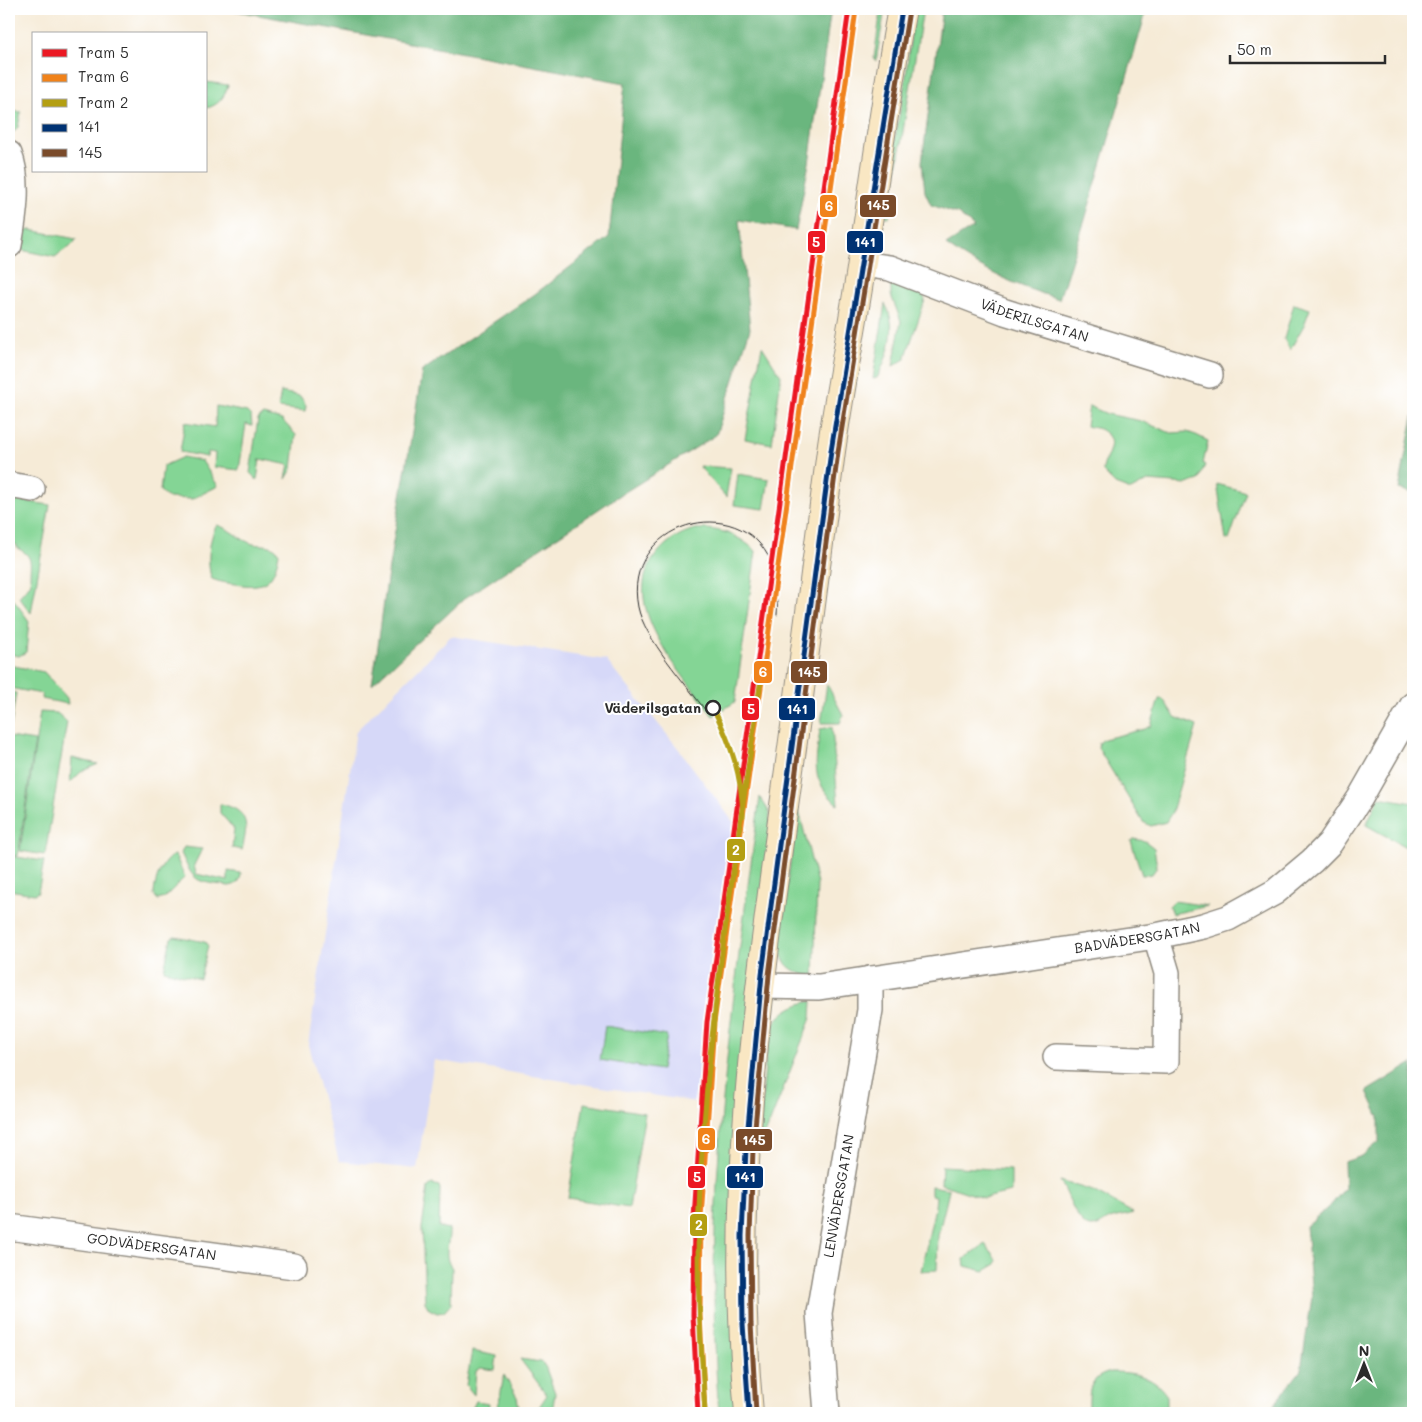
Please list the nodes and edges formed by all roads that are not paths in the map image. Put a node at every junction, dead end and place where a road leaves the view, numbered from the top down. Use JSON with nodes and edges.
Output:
{"nodes":[{"id":1,"x":902,"y":9,"type":"edge"},
{"id":2,"x":9,"y":154,"type":"edge"},
{"id":3,"x":9,"y":245,"type":"edge"},
{"id":4,"x":862,"y":264,"type":"junction"},
{"id":5,"x":1210,"y":374,"type":"dead end"},
{"id":6,"x":1413,"y":705,"type":"edge"},
{"id":7,"x":1156,"y":936,"type":"junction"},
{"id":8,"x":870,"y":979,"type":"junction"},
{"id":9,"x":760,"y":986,"type":"junction"},
{"id":10,"x":1056,"y":1057,"type":"dead end"},
{"id":11,"x":9,"y":1227,"type":"edge"},
{"id":12,"x":294,"y":1266,"type":"dead end"},
{"id":13,"x":749,"y":1413,"type":"edge"},
{"id":14,"x":827,"y":1413,"type":"edge"}],
"edges":[{"from":1,"to":4,"type":"street"},
{"from":2,"to":3,"type":"street"},
{"from":4,"to":5,"type":"street","name":"VÄDERILSGATAN"},
{"from":4,"to":9,"type":"street"},
{"from":6,"to":7,"type":"street","name":"BADVÄDERSGATAN"},
{"from":7,"to":8,"type":"street","name":"BADVÄDERSGATAN"},
{"from":7,"to":10,"type":"street"},
{"from":8,"to":9,"type":"street","name":"BADVÄDERSGATAN"},
{"from":8,"to":14,"type":"street","name":"LENVÄDERSGATAN"},
{"from":9,"to":13,"type":"street"},
{"from":11,"to":12,"type":"street","name":"GODVÄDERSGATAN"}]}
